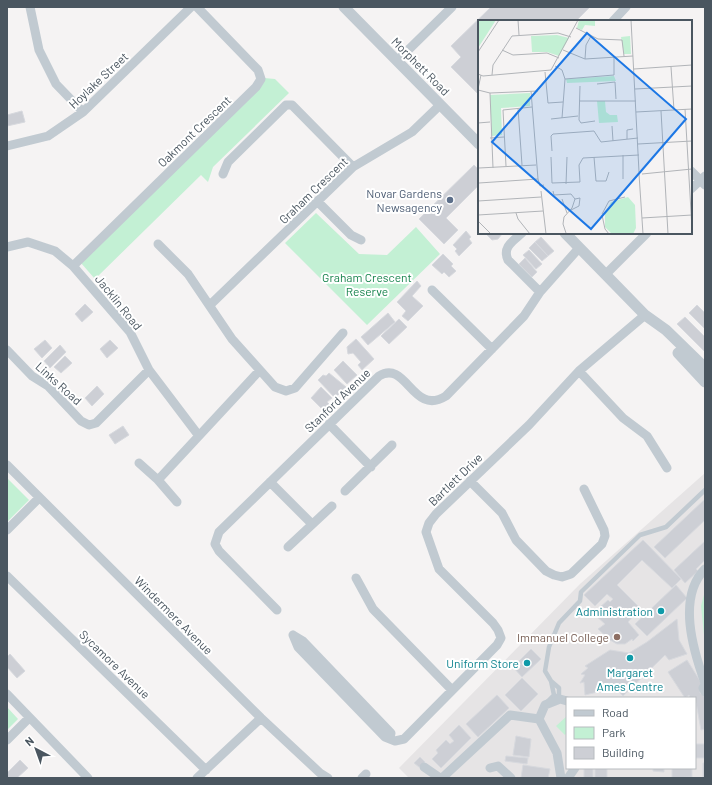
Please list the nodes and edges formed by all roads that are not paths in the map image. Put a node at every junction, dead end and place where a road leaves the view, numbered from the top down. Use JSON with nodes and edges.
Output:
{"nodes":[{"id":1,"x":30,"y":7,"type":"edge"},
{"id":2,"x":191,"y":7,"type":"edge"},
{"id":3,"x":198,"y":7,"type":"edge"},
{"id":4,"x":344,"y":7,"type":"edge"},
{"id":5,"x":452,"y":7,"type":"edge"},
{"id":6,"x":626,"y":7,"type":"edge"},
{"id":7,"x":614,"y":20,"type":"edge"},
{"id":8,"x":397,"y":61,"type":"junction"},
{"id":9,"x":440,"y":105,"type":"junction"},
{"id":10,"x":83,"y":112,"type":"junction"},
{"id":11,"x":478,"y":143,"type":"edge"},
{"id":12,"x":7,"y":146,"type":"edge"},
{"id":13,"x":353,"y":167,"type":"junction"},
{"id":14,"x":692,"y":171,"type":"edge"},
{"id":15,"x":223,"y":174,"type":"dead end"},
{"id":16,"x":703,"y":180,"type":"edge"},
{"id":17,"x":692,"y":189,"type":"edge"},
{"id":18,"x":317,"y":201,"type":"junction"},
{"id":19,"x":521,"y":234,"type":"edge"},
{"id":20,"x":566,"y":234,"type":"edge"},
{"id":21,"x":646,"y":234,"type":"edge"},
{"id":22,"x":361,"y":240,"type":"dead end"},
{"id":23,"x":158,"y":244,"type":"dead end"},
{"id":24,"x":7,"y":247,"type":"edge"},
{"id":25,"x":580,"y":248,"type":"junction"},
{"id":26,"x":73,"y":266,"type":"junction"},
{"id":27,"x":606,"y":274,"type":"junction"},
{"id":28,"x":432,"y":290,"type":"dead end"},
{"id":29,"x":540,"y":292,"type":"junction"},
{"id":30,"x":210,"y":305,"type":"junction"},
{"id":31,"x":645,"y":315,"type":"junction"},
{"id":32,"x":343,"y":333,"type":"dead end"},
{"id":33,"x":492,"y":349,"type":"junction"},
{"id":34,"x":7,"y":350,"type":"edge"},
{"id":35,"x":705,"y":368,"type":"edge"},
{"id":36,"x":149,"y":370,"type":"junction"},
{"id":37,"x":260,"y":370,"type":"junction"},
{"id":38,"x":579,"y":371,"type":"junction"},
{"id":39,"x":705,"y":382,"type":"edge"},
{"id":40,"x":329,"y":424,"type":"junction"},
{"id":41,"x":198,"y":436,"type":"junction"},
{"id":42,"x":392,"y":446,"type":"dead end"},
{"id":43,"x":139,"y":463,"type":"dead end"},
{"id":44,"x":7,"y":465,"type":"edge"},
{"id":45,"x":371,"y":467,"type":"junction"},
{"id":46,"x":668,"y":468,"type":"dead end"},
{"id":47,"x":158,"y":480,"type":"junction"},
{"id":48,"x":470,"y":481,"type":"junction"},
{"id":49,"x":270,"y":482,"type":"junction"},
{"id":50,"x":584,"y":489,"type":"dead end"},
{"id":51,"x":705,"y":490,"type":"edge"},
{"id":52,"x":345,"y":491,"type":"dead end"},
{"id":53,"x":39,"y":498,"type":"junction"},
{"id":54,"x":177,"y":502,"type":"dead end"},
{"id":55,"x":332,"y":506,"type":"dead end"},
{"id":56,"x":312,"y":524,"type":"junction"},
{"id":57,"x":7,"y":530,"type":"edge"},
{"id":58,"x":288,"y":547,"type":"dead end"},
{"id":59,"x":705,"y":569,"type":"edge"},
{"id":60,"x":7,"y":576,"type":"edge"},
{"id":61,"x":356,"y":578,"type":"dead end"},
{"id":62,"x":277,"y":610,"type":"dead end"},
{"id":63,"x":551,"y":681,"type":"junction"},
{"id":64,"x":705,"y":684,"type":"edge"},
{"id":65,"x":452,"y":690,"type":"junction"},
{"id":66,"x":705,"y":692,"type":"edge"},
{"id":67,"x":7,"y":694,"type":"edge"},
{"id":68,"x":566,"y":701,"type":"edge"},
{"id":69,"x":554,"y":702,"type":"junction"},
{"id":70,"x":544,"y":705,"type":"junction"},
{"id":71,"x":29,"y":718,"type":"junction"},
{"id":72,"x":261,"y":718,"type":"junction"},
{"id":73,"x":539,"y":719,"type":"junction"},
{"id":74,"x":390,"y":738,"type":"junction"},
{"id":75,"x":7,"y":740,"type":"edge"},
{"id":76,"x":424,"y":767,"type":"dead end"},
{"id":77,"x":490,"y":768,"type":"dead end"},
{"id":78,"x":574,"y":769,"type":"edge"},
{"id":79,"x":206,"y":770,"type":"junction"},
{"id":80,"x":317,"y":776,"type":"edge"},
{"id":81,"x":88,"y":778,"type":"edge"},
{"id":82,"x":197,"y":778,"type":"edge"},
{"id":83,"x":328,"y":778,"type":"edge"},
{"id":84,"x":441,"y":778,"type":"edge"},
{"id":85,"x":511,"y":778,"type":"edge"},
{"id":86,"x":561,"y":778,"type":"edge"},
{"id":87,"x":568,"y":778,"type":"edge"}],
"edges":[{"from":1,"to":10,"type":"street"},
{"from":2,"to":10,"type":"street","name":"Hoylake Street"},
{"from":3,"to":26,"type":"street","name":"Oakmont Crescent"},
{"from":4,"to":8,"type":"street","name":"Morphett Road"},
{"from":5,"to":8,"type":"street"},
{"from":6,"to":7,"type":"street"},
{"from":8,"to":9,"type":"street","name":"Morphett Road"},
{"from":9,"to":11,"type":"street","name":"Morphett Road"},
{"from":9,"to":13,"type":"street","name":"Graham Crescent"},
{"from":10,"to":12,"type":"street","name":"Hoylake Street"},
{"from":13,"to":15,"type":"street"},
{"from":13,"to":18,"type":"street","name":"Graham Crescent"},
{"from":14,"to":16,"type":"street"},
{"from":16,"to":17,"type":"street"},
{"from":18,"to":22,"type":"street"},
{"from":18,"to":30,"type":"street","name":"Graham Crescent"},
{"from":19,"to":29,"type":"street"},
{"from":20,"to":25,"type":"street"},
{"from":21,"to":27,"type":"street"},
{"from":23,"to":30,"type":"street"},
{"from":24,"to":26,"type":"street","name":"Jacklin Road"},
{"from":25,"to":27,"type":"street"},
{"from":25,"to":29,"type":"street","name":"Stanford Avenue"},
{"from":26,"to":36,"type":"street","name":"Jacklin Road"},
{"from":27,"to":31,"type":"street"},
{"from":28,"to":33,"type":"street"},
{"from":29,"to":33,"type":"street","name":"Stanford Avenue"},
{"from":30,"to":37,"type":"street"},
{"from":31,"to":35,"type":"street"},
{"from":31,"to":38,"type":"street","name":"Bartlett Drive"},
{"from":31,"to":39,"type":"street"},
{"from":32,"to":37,"type":"street"},
{"from":33,"to":40,"type":"street","name":"Stanford Avenue"},
{"from":34,"to":36,"type":"street","name":"Links Road"},
{"from":36,"to":41,"type":"street","name":"Jacklin Road"},
{"from":37,"to":41,"type":"street"},
{"from":38,"to":46,"type":"street"},
{"from":38,"to":48,"type":"street","name":"Bartlett Drive"},
{"from":40,"to":45,"type":"street"},
{"from":40,"to":49,"type":"street","name":"Stanford Avenue"},
{"from":41,"to":47,"type":"street"},
{"from":42,"to":45,"type":"street"},
{"from":43,"to":47,"type":"street"},
{"from":44,"to":53,"type":"street","name":"Windermere Avenue"},
{"from":45,"to":52,"type":"street"},
{"from":47,"to":54,"type":"street"},
{"from":48,"to":50,"type":"street"},
{"from":48,"to":65,"type":"street","name":"Bartlett Drive"},
{"from":49,"to":56,"type":"street"},
{"from":49,"to":62,"type":"street","name":"Stanford Avenue"},
{"from":51,"to":63,"type":"lane"},
{"from":53,"to":57,"type":"street"},
{"from":53,"to":72,"type":"street","name":"Windermere Avenue"},
{"from":55,"to":56,"type":"street"},
{"from":56,"to":58,"type":"street"},
{"from":59,"to":64,"type":"street"},
{"from":60,"to":79,"type":"street","name":"Sycamore Avenue"},
{"from":61,"to":65,"type":"street"},
{"from":63,"to":69,"type":"lane"},
{"from":63,"to":70,"type":"lane"},
{"from":64,"to":66,"type":"street"},
{"from":65,"to":74,"type":"street","name":"Bartlett Drive"},
{"from":67,"to":71,"type":"street"},
{"from":68,"to":69,"type":"street"},
{"from":69,"to":70,"type":"street"},
{"from":70,"to":73,"type":"street"},
{"from":71,"to":75,"type":"street"},
{"from":71,"to":81,"type":"street"},
{"from":72,"to":79,"type":"street"},
{"from":72,"to":80,"type":"street","name":"Windermere Avenue"},
{"from":73,"to":84,"type":"street"},
{"from":73,"to":86,"type":"street"},
{"from":74,"to":74,"type":"street"},
{"from":76,"to":84,"type":"street"},
{"from":77,"to":85,"type":"street"},
{"from":78,"to":87,"type":"street"},
{"from":79,"to":82,"type":"street"},
{"from":80,"to":83,"type":"street","name":"Windermere Avenue"}]}
